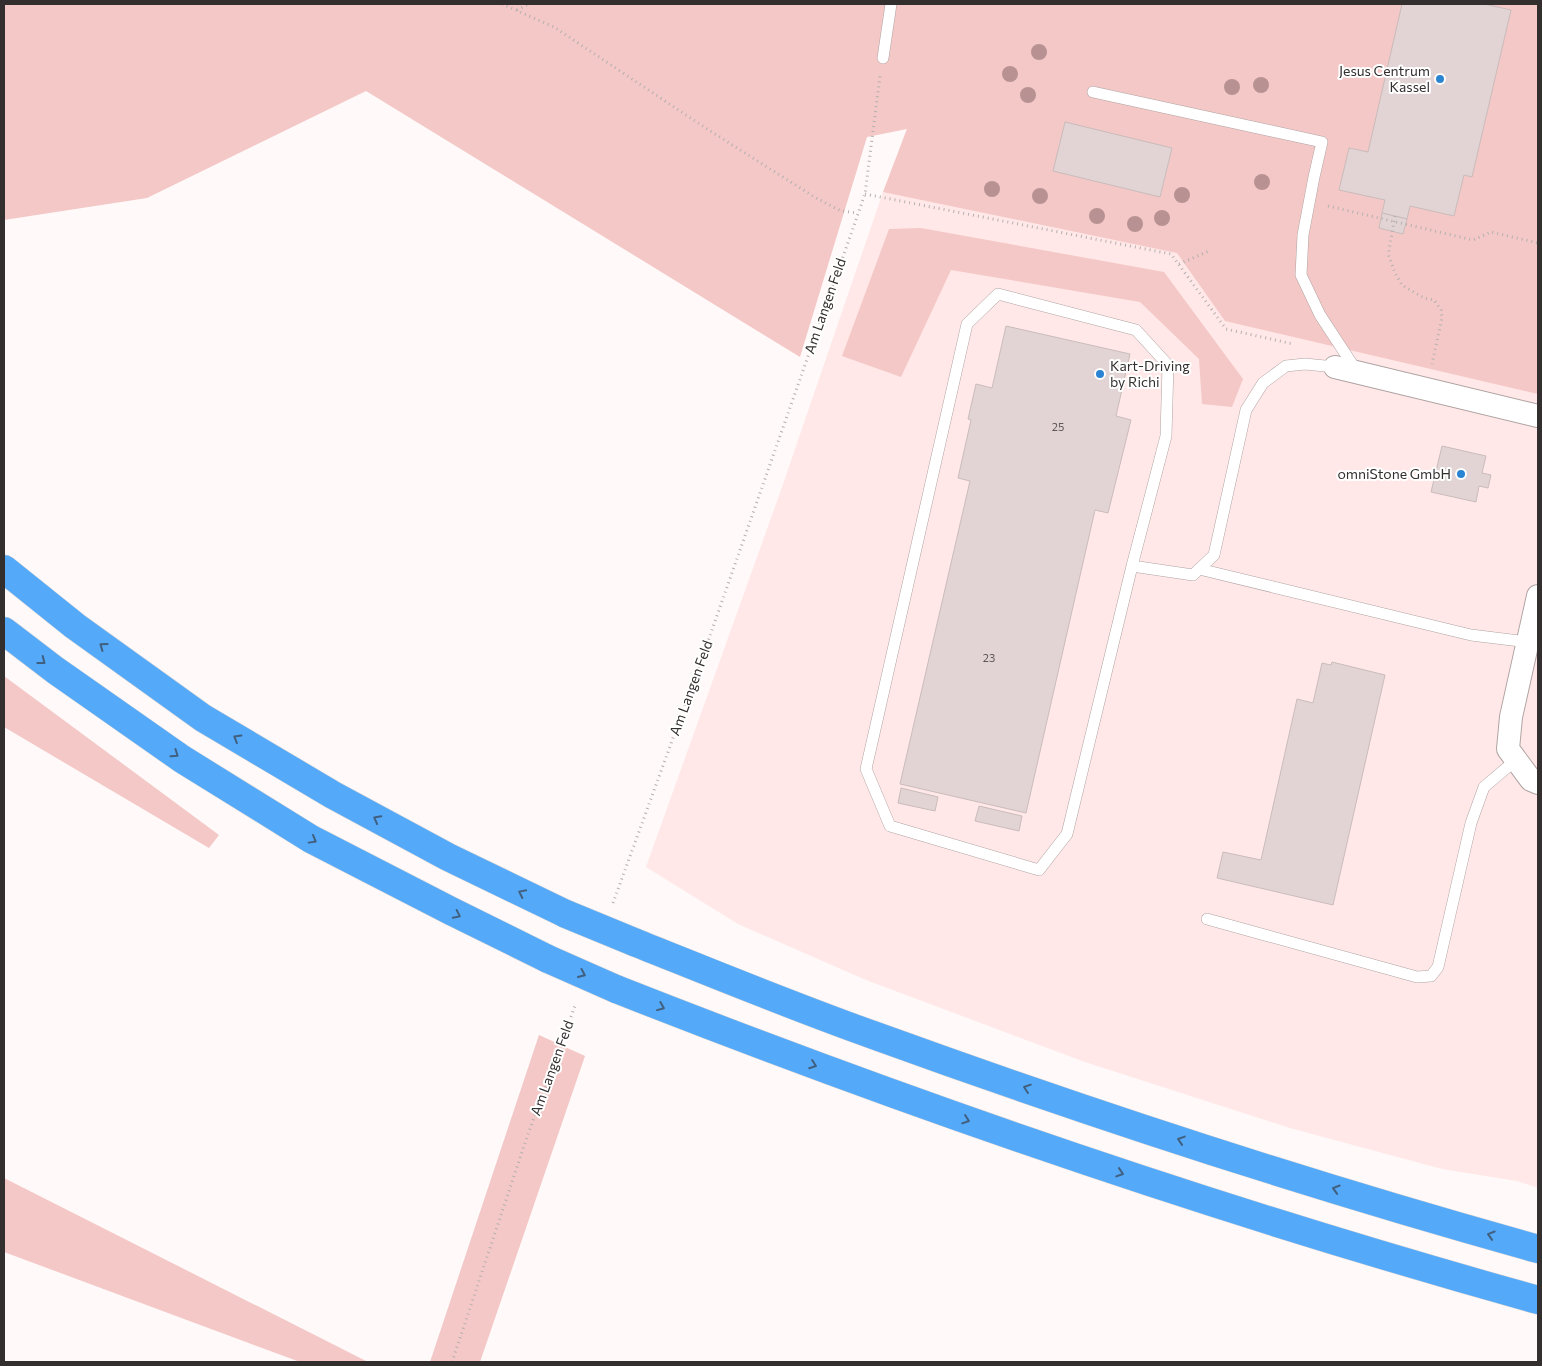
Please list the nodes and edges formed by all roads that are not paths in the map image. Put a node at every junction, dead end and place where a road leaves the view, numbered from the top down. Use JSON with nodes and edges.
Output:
{"nodes":[{"id":1,"x":891,"y":4,"type":"edge"},
{"id":2,"x":883,"y":58,"type":"road end"},
{"id":3,"x":1093,"y":92,"type":"dead end"},
{"id":4,"x":1335,"y":367,"type":"joint"},
{"id":5,"x":1358,"y":374,"type":"junction"},
{"id":6,"x":1538,"y":416,"type":"edge"},
{"id":7,"x":1132,"y":566,"type":"junction"},
{"id":8,"x":4,"y":569,"type":"edge"},
{"id":9,"x":1199,"y":569,"type":"junction"},
{"id":10,"x":1538,"y":596,"type":"edge"},
{"id":11,"x":4,"y":631,"type":"edge"},
{"id":12,"x":1528,"y":642,"type":"junction"},
{"id":13,"x":1516,"y":760,"type":"junction"},
{"id":14,"x":1538,"y":784,"type":"edge"},
{"id":15,"x":1207,"y":919,"type":"dead end"},
{"id":16,"x":1538,"y":1249,"type":"edge"},
{"id":17,"x":1538,"y":1300,"type":"edge"}],
"edges":[{"from":1,"to":2,"type":"lane"},
{"from":3,"to":5,"type":"lane"},
{"from":4,"to":5,"type":"street"},
{"from":4,"to":9,"type":"lane"},
{"from":5,"to":6,"type":"street"},
{"from":7,"to":7,"type":"lane"},
{"from":7,"to":9,"type":"lane"},
{"from":16,"to":8,"type":"highway","one_way":true,"bridge":true},
{"from":9,"to":12,"type":"lane"},
{"from":10,"to":12,"type":"street"},
{"from":11,"to":17,"type":"highway","one_way":true,"bridge":true},
{"from":12,"to":13,"type":"street"},
{"from":13,"to":14,"type":"street"},
{"from":13,"to":15,"type":"lane"}]}
